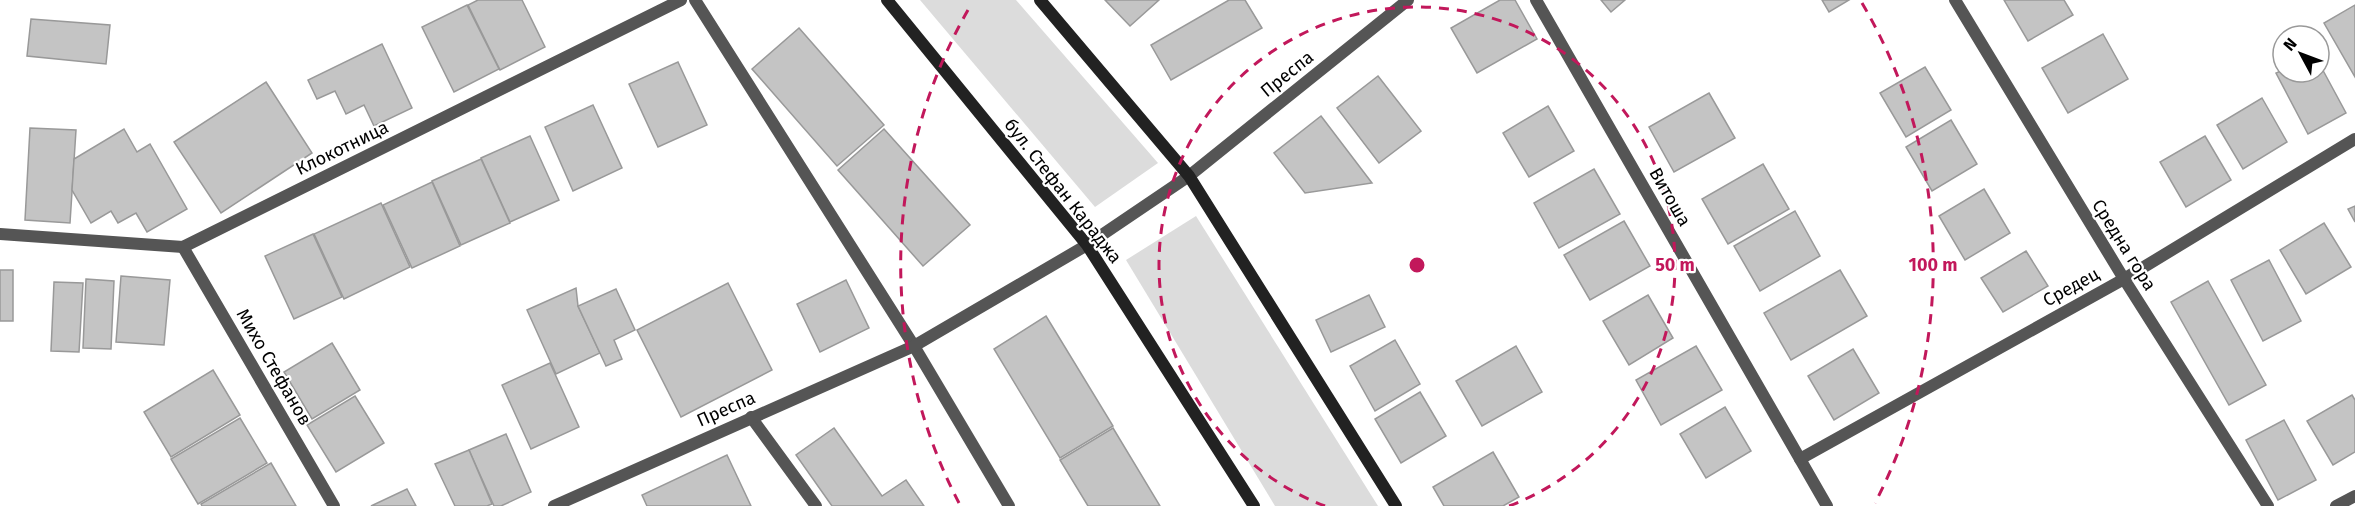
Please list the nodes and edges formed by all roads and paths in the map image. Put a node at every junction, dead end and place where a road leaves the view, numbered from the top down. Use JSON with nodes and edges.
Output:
{"nodes":[{"id":1,"x":681,"y":0,"type":"edge"},
{"id":2,"x":695,"y":0,"type":"edge"},
{"id":3,"x":887,"y":0,"type":"edge"},
{"id":4,"x":1040,"y":0,"type":"edge"},
{"id":5,"x":1408,"y":0,"type":"edge"},
{"id":6,"x":1536,"y":0,"type":"edge"},
{"id":7,"x":1955,"y":0,"type":"edge"},
{"id":8,"x":2355,"y":139,"type":"edge"},
{"id":9,"x":1189,"y":176,"type":"junction"},
{"id":10,"x":0,"y":234,"type":"edge"},
{"id":11,"x":1087,"y":245,"type":"junction"},
{"id":12,"x":183,"y":247,"type":"junction"},
{"id":13,"x":2124,"y":279,"type":"junction"},
{"id":14,"x":914,"y":346,"type":"junction"},
{"id":15,"x":751,"y":417,"type":"junction"},
{"id":16,"x":1800,"y":459,"type":"junction"},
{"id":17,"x":2355,"y":496,"type":"edge"},
{"id":18,"x":334,"y":506,"type":"edge"},
{"id":19,"x":554,"y":506,"type":"edge"},
{"id":20,"x":816,"y":506,"type":"edge"},
{"id":21,"x":1009,"y":506,"type":"edge"},
{"id":22,"x":1254,"y":506,"type":"edge"},
{"id":23,"x":1396,"y":506,"type":"edge"},
{"id":24,"x":1827,"y":506,"type":"edge"},
{"id":25,"x":2268,"y":506,"type":"edge"},
{"id":26,"x":2336,"y":506,"type":"edge"}],
"edges":[{"from":1,"to":12,"type":"street","name":"Клокотница"},
{"from":2,"to":14,"type":"street"},
{"from":3,"to":11,"type":"street","name":"бул. Стефан Караджа"},
{"from":4,"to":9,"type":"street"},
{"from":5,"to":9,"type":"street","name":"Преспа"},
{"from":6,"to":16,"type":"street","name":"Витоша"},
{"from":7,"to":13,"type":"street","name":"Средна гора"},
{"from":8,"to":13,"type":"street","name":"Средец"},
{"from":9,"to":11,"type":"street","name":"Преспа"},
{"from":9,"to":23,"type":"street"},
{"from":10,"to":12,"type":"street"},
{"from":11,"to":14,"type":"street","name":"Преспа"},
{"from":11,"to":22,"type":"street","name":"бул. Стефан Караджа"},
{"from":12,"to":18,"type":"street","name":"Михо Стефанов"},
{"from":13,"to":16,"type":"street","name":"Средец"},
{"from":13,"to":25,"type":"street","name":"Средна гора"},
{"from":14,"to":15,"type":"street","name":"Преспа"},
{"from":14,"to":21,"type":"street"},
{"from":15,"to":19,"type":"street","name":"Преспа"},
{"from":15,"to":20,"type":"street"},
{"from":16,"to":24,"type":"street","name":"Витоша"},
{"from":17,"to":26,"type":"street"}]}
